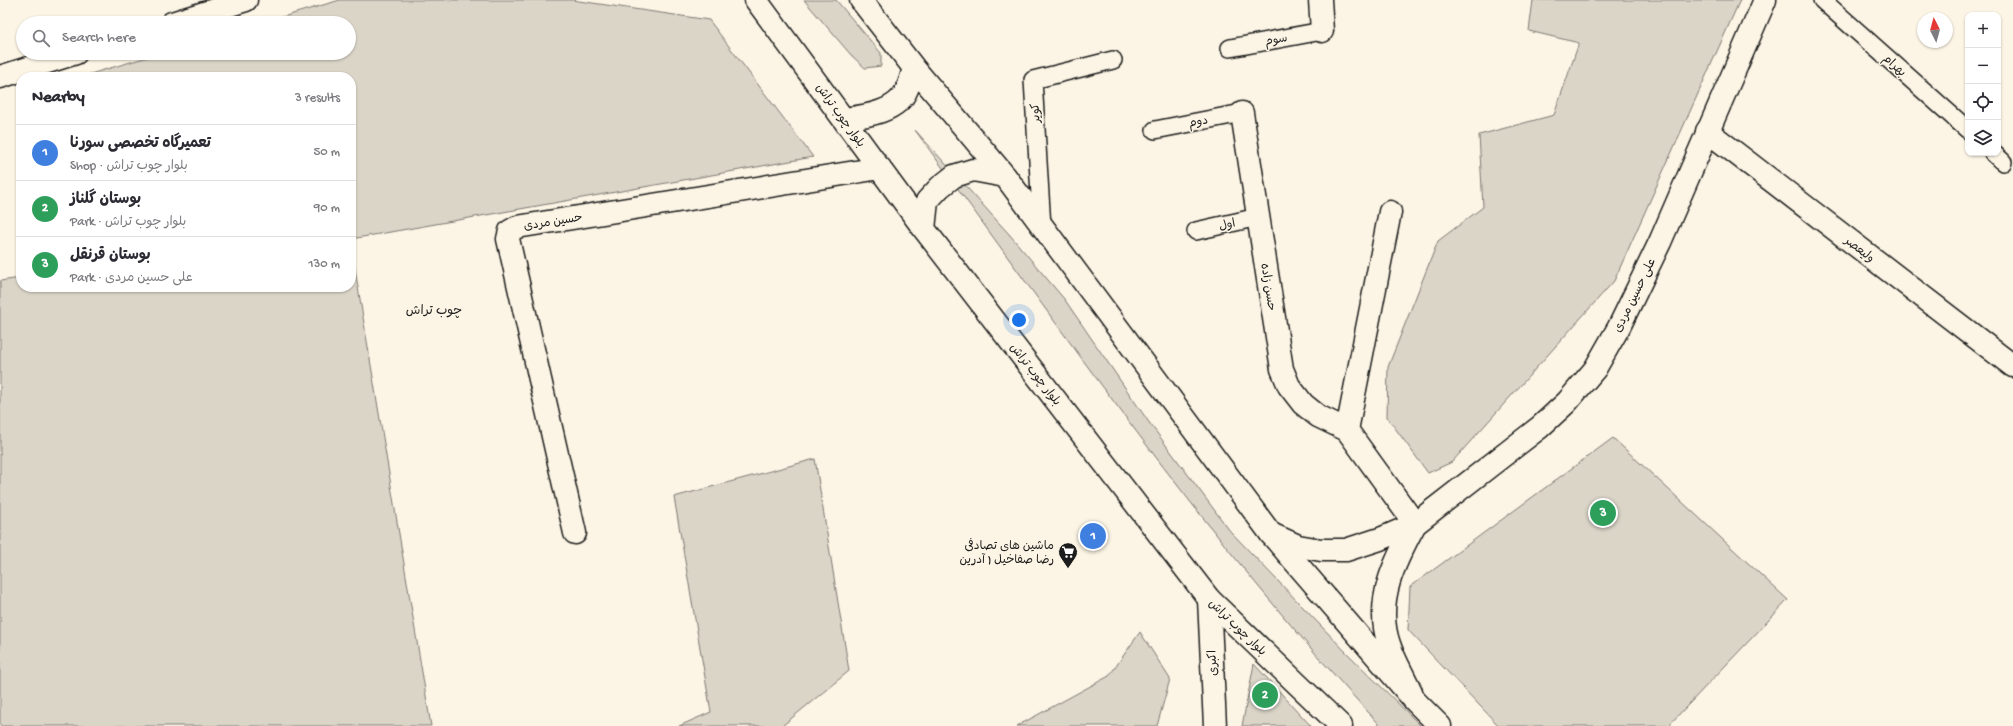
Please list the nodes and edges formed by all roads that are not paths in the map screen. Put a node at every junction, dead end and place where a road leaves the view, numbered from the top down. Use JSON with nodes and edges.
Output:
{"nodes":[{"id":1,"x":246,"y":0,"type":"edge"},
{"id":2,"x":756,"y":0,"type":"edge"},
{"id":3,"x":861,"y":0,"type":"edge"},
{"id":4,"x":1320,"y":0,"type":"edge"},
{"id":5,"x":1765,"y":0,"type":"edge"},
{"id":6,"x":1822,"y":0,"type":"edge"},
{"id":7,"x":195,"y":16,"type":"edge"},
{"id":8,"x":1322,"y":31,"type":"joint"},
{"id":9,"x":1230,"y":48,"type":"dead end"},
{"id":10,"x":54,"y":60,"type":"edge"},
{"id":11,"x":1113,"y":60,"type":"dead end"},
{"id":12,"x":914,"y":68,"type":"junction"},
{"id":13,"x":0,"y":77,"type":"edge"},
{"id":14,"x":1242,"y":113,"type":"joint"},
{"id":15,"x":844,"y":119,"type":"junction"},
{"id":16,"x":1965,"y":127,"type":"edge"},
{"id":17,"x":1155,"y":130,"type":"dead end"},
{"id":18,"x":1707,"y":131,"type":"junction"},
{"id":19,"x":880,"y":168,"type":"junction"},
{"id":20,"x":1005,"y":176,"type":"junction"},
{"id":21,"x":1390,"y":212,"type":"dead end"},
{"id":22,"x":1258,"y":217,"type":"junction"},
{"id":23,"x":1042,"y":227,"type":"junction"},
{"id":24,"x":924,"y":229,"type":"junction"},
{"id":25,"x":1196,"y":230,"type":"dead end"},
{"id":26,"x":2013,"y":366,"type":"edge"},
{"id":27,"x":1347,"y":430,"type":"junction"},
{"id":28,"x":1415,"y":524,"type":"junction"},
{"id":29,"x":574,"y":533,"type":"dead end"},
{"id":30,"x":1271,"y":534,"type":"junction"},
{"id":31,"x":1208,"y":599,"type":"junction"},
{"id":32,"x":1416,"y":702,"type":"junction"},
{"id":33,"x":1215,"y":726,"type":"edge"},
{"id":34,"x":1341,"y":726,"type":"edge"},
{"id":35,"x":1440,"y":726,"type":"edge"}],
"edges":[{"from":1,"to":7,"type":"street"},
{"from":2,"to":15,"type":"street","name":"بلوار چوب‌ تراش"},
{"from":3,"to":12,"type":"street"},
{"from":4,"to":8,"type":"street"},
{"from":5,"to":18,"type":"street","name":"علی حسین مردی"},
{"from":6,"to":16,"type":"lane","name":"بهرام"},
{"from":8,"to":9,"type":"lane","name":"سوم"},
{"from":10,"to":13,"type":"street"},
{"from":11,"to":23,"type":"lane","name":"کویر"},
{"from":12,"to":15,"type":"street"},
{"from":12,"to":20,"type":"street"},
{"from":14,"to":17,"type":"lane","name":"دوم"},
{"from":14,"to":22,"type":"street","name":"حسن زاده"},
{"from":15,"to":19,"type":"street","name":"بلوار چوب‌ تراش"},
{"from":18,"to":26,"type":"street","name":"ولیعصر"},
{"from":18,"to":28,"type":"street","name":"علی حسین مردی"},
{"from":19,"to":24,"type":"street","name":"بلوار چوب‌ تراش"},
{"from":19,"to":29,"type":"street","name":"حسین مردی"},
{"from":20,"to":23,"type":"street"},
{"from":20,"to":24,"type":"street"},
{"from":21,"to":27,"type":"street"},
{"from":22,"to":25,"type":"lane","name":"اول"},
{"from":22,"to":27,"type":"street","name":"حسن زاده"},
{"from":23,"to":30,"type":"street"},
{"from":24,"to":31,"type":"street","name":"بلوار چوب‌ تراش"},
{"from":27,"to":28,"type":"street","name":"حسن زاده"},
{"from":28,"to":30,"type":"street","name":"علی حسین مردی"},
{"from":28,"to":32,"type":"street","name":"علی حسین مردی"},
{"from":30,"to":32,"type":"street"},
{"from":31,"to":33,"type":"street","name":"اکبری"},
{"from":31,"to":34,"type":"street","name":"بلوار چوب‌ تراش"},
{"from":32,"to":35,"type":"street"}]}
